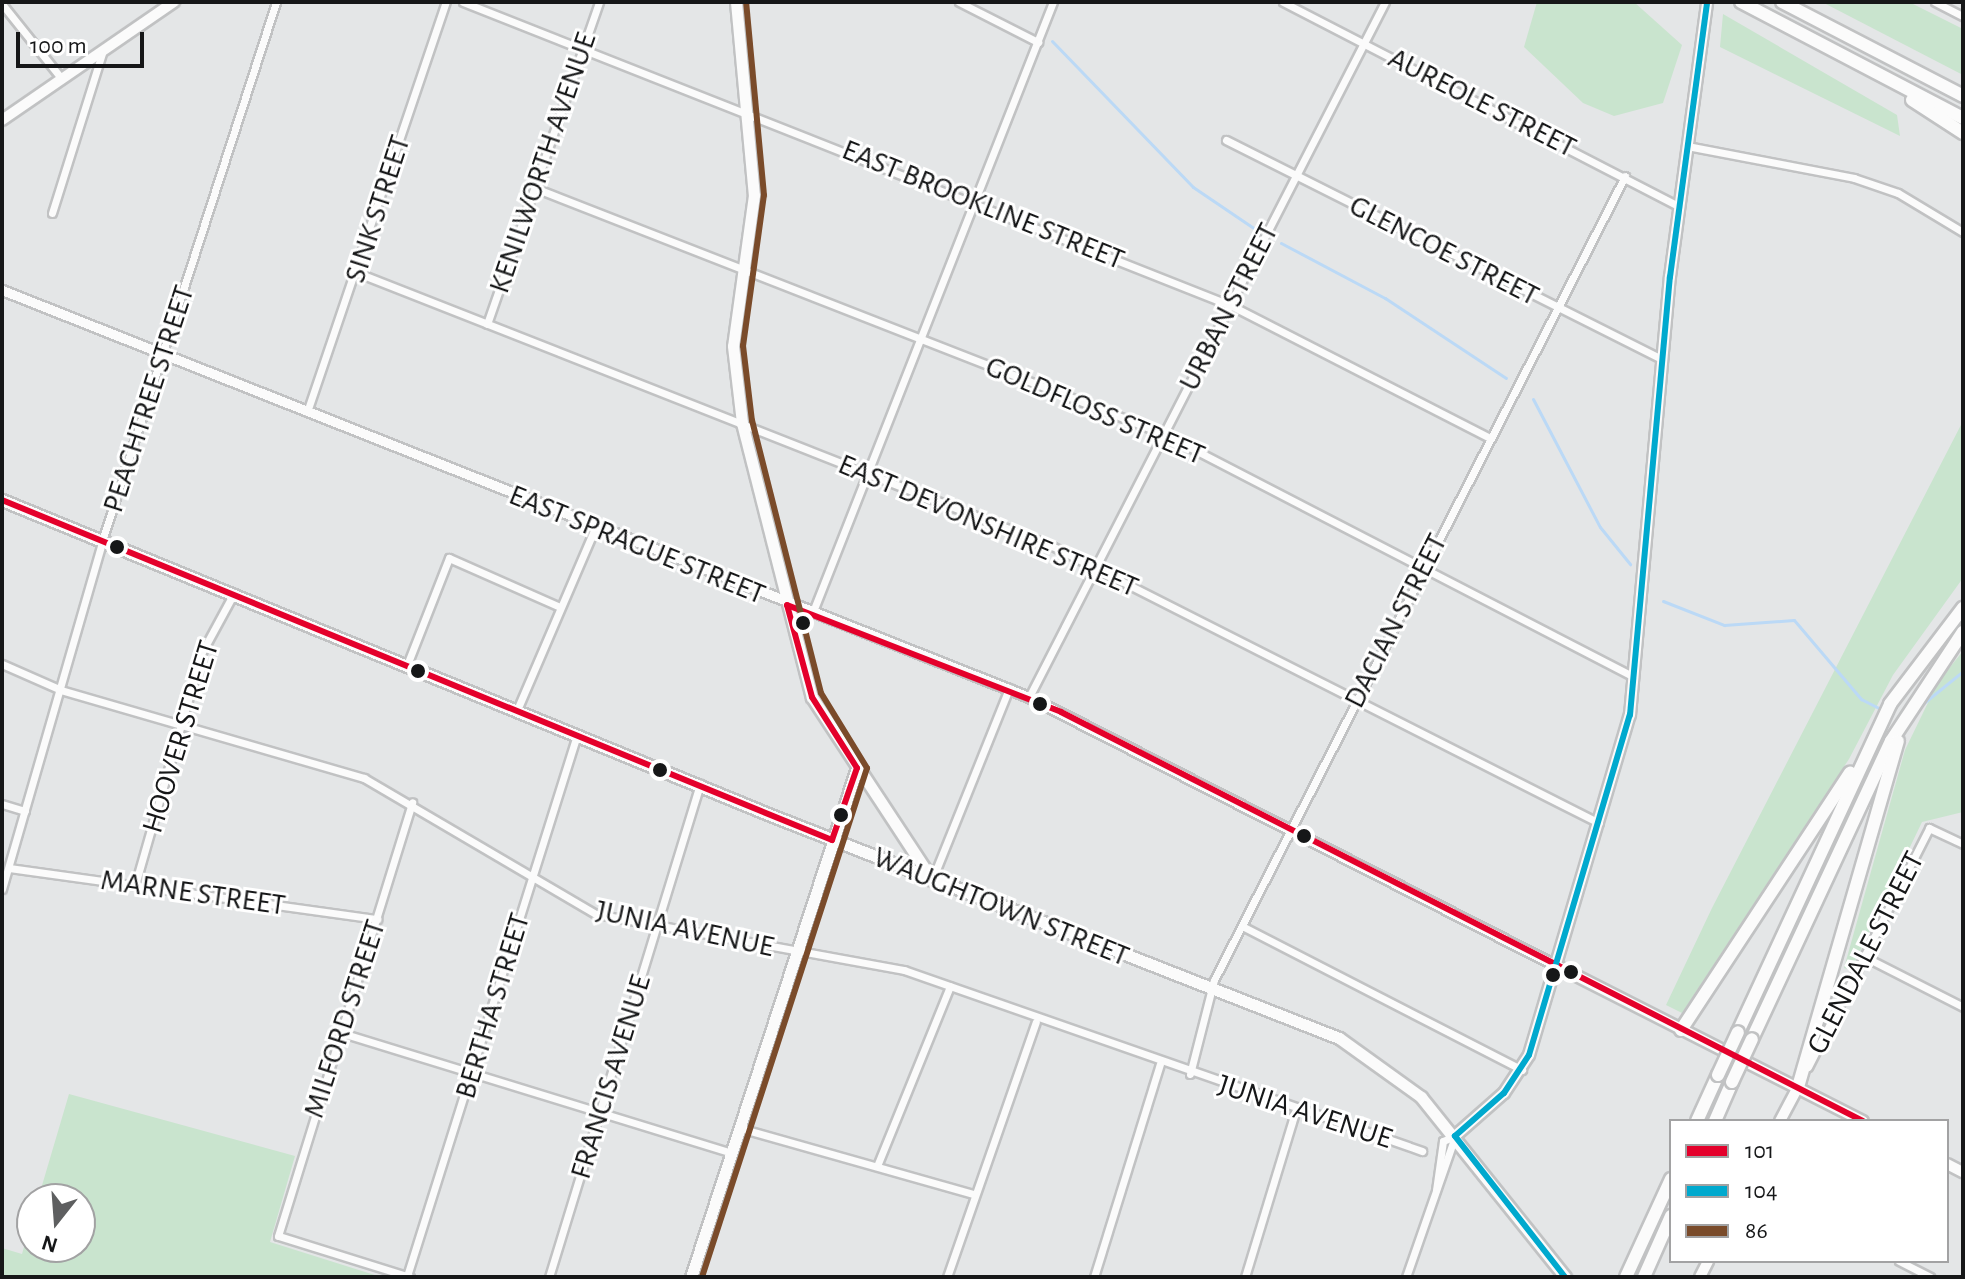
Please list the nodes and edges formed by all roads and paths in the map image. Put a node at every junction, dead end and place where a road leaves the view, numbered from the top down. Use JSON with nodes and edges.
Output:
{"nodes":[{"id":1,"x":276,"y":2,"type":"edge"},
{"id":2,"x":446,"y":2,"type":"edge"},
{"id":3,"x":463,"y":2,"type":"edge"},
{"id":4,"x":599,"y":2,"type":"edge"},
{"id":5,"x":736,"y":2,"type":"edge"},
{"id":6,"x":959,"y":2,"type":"edge"},
{"id":7,"x":1053,"y":2,"type":"edge"},
{"id":8,"x":1283,"y":2,"type":"edge"},
{"id":9,"x":1385,"y":2,"type":"edge"},
{"id":10,"x":1707,"y":2,"type":"edge"},
{"id":11,"x":1741,"y":2,"type":"edge"},
{"id":12,"x":1782,"y":2,"type":"edge"},
{"id":13,"x":1935,"y":2,"type":"edge"},
{"id":14,"x":170,"y":3,"type":"edge"},
{"id":15,"x":2,"y":4,"type":"edge"},
{"id":16,"x":1963,"y":16,"type":"edge"},
{"id":17,"x":1038,"y":42,"type":"junction"},
{"id":18,"x":1364,"y":43,"type":"junction"},
{"id":19,"x":583,"y":49,"type":"junction"},
{"id":20,"x":103,"y":50,"type":"junction"},
{"id":21,"x":1844,"y":58,"type":"junction"},
{"id":22,"x":61,"y":78,"type":"junction"},
{"id":23,"x":1960,"y":94,"type":"edge"},
{"id":24,"x":749,"y":112,"type":"junction"},
{"id":25,"x":1963,"y":118,"type":"edge"},
{"id":26,"x":2,"y":120,"type":"edge"},
{"id":27,"x":1963,"y":133,"type":"edge"},
{"id":28,"x":1226,"y":140,"type":"dead end"},
{"id":29,"x":1687,"y":146,"type":"junction"},
{"id":30,"x":1625,"y":176,"type":"junction"},
{"id":31,"x":1295,"y":177,"type":"junction"},
{"id":32,"x":535,"y":188,"type":"junction"},
{"id":33,"x":973,"y":201,"type":"junction"},
{"id":34,"x":1679,"y":206,"type":"junction"},
{"id":35,"x":52,"y":213,"type":"dead end"},
{"id":36,"x":1963,"y":232,"type":"edge"},
{"id":37,"x":746,"y":270,"type":"junction"},
{"id":38,"x":358,"y":273,"type":"junction"},
{"id":39,"x":2,"y":290,"type":"edge"},
{"id":40,"x":1230,"y":305,"type":"junction"},
{"id":41,"x":1556,"y":307,"type":"junction"},
{"id":42,"x":487,"y":324,"type":"junction"},
{"id":43,"x":919,"y":338,"type":"junction"},
{"id":44,"x":163,"y":358,"type":"junction"},
{"id":45,"x":1663,"y":360,"type":"junction"},
{"id":46,"x":307,"y":415,"type":"junction"},
{"id":47,"x":742,"y":423,"type":"junction"},
{"id":48,"x":1164,"y":434,"type":"junction"},
{"id":49,"x":1490,"y":438,"type":"junction"},
{"id":50,"x":865,"y":475,"type":"junction"},
{"id":51,"x":2,"y":500,"type":"edge"},
{"id":52,"x":595,"y":528,"type":"junction"},
{"id":53,"x":103,"y":538,"type":"junction"},
{"id":54,"x":1097,"y":567,"type":"junction"},
{"id":55,"x":1423,"y":569,"type":"junction"},
{"id":56,"x":235,"y":592,"type":"junction"},
{"id":57,"x":1963,"y":601,"type":"edge"},
{"id":58,"x":787,"y":605,"type":"junction"},
{"id":59,"x":560,"y":607,"type":"junction"},
{"id":60,"x":1963,"y":608,"type":"edge"},
{"id":61,"x":812,"y":614,"type":"junction"},
{"id":62,"x":1963,"y":632,"type":"edge"},
{"id":63,"x":1931,"y":645,"type":"junction"},
{"id":64,"x":2,"y":664,"type":"edge"},
{"id":65,"x":407,"y":665,"type":"junction"},
{"id":66,"x":1636,"y":678,"type":"junction"},
{"id":67,"x":1009,"y":688,"type":"junction"},
{"id":68,"x":61,"y":690,"type":"junction"},
{"id":69,"x":1029,"y":697,"type":"junction"},
{"id":70,"x":1356,"y":698,"type":"junction"},
{"id":71,"x":517,"y":710,"type":"junction"},
{"id":72,"x":185,"y":727,"type":"junction"},
{"id":73,"x":577,"y":735,"type":"junction"},
{"id":74,"x":1895,"y":740,"type":"junction"},
{"id":75,"x":1868,"y":747,"type":"junction"},
{"id":76,"x":857,"y":768,"type":"junction"},
{"id":77,"x":700,"y":784,"type":"junction"},
{"id":78,"x":412,"y":802,"type":"junction"},
{"id":79,"x":2,"y":804,"type":"edge"},
{"id":80,"x":25,"y":811,"type":"junction"},
{"id":81,"x":1599,"y":823,"type":"junction"},
{"id":82,"x":1291,"y":831,"type":"junction"},
{"id":83,"x":832,"y":840,"type":"junction"},
{"id":84,"x":1963,"y":844,"type":"edge"},
{"id":85,"x":9,"y":868,"type":"junction"},
{"id":86,"x":932,"y":880,"type":"junction"},
{"id":87,"x":531,"y":881,"type":"junction"},
{"id":88,"x":135,"y":885,"type":"junction"},
{"id":89,"x":2,"y":889,"type":"edge"},
{"id":90,"x":377,"y":919,"type":"junction"},
{"id":91,"x":1242,"y":926,"type":"junction"},
{"id":92,"x":658,"y":927,"type":"junction"},
{"id":93,"x":795,"y":952,"type":"junction"},
{"id":94,"x":1865,"y":957,"type":"junction"},
{"id":95,"x":1557,"y":966,"type":"junction"},
{"id":96,"x":950,"y":986,"type":"junction"},
{"id":97,"x":1214,"y":990,"type":"junction"},
{"id":98,"x":1963,"y":1007,"type":"edge"},
{"id":99,"x":1036,"y":1022,"type":"junction"},
{"id":100,"x":1681,"y":1030,"type":"junction"},
{"id":101,"x":342,"y":1033,"type":"junction"},
{"id":102,"x":1160,"y":1064,"type":"junction"},
{"id":103,"x":1522,"y":1070,"type":"junction"},
{"id":104,"x":472,"y":1074,"type":"junction"},
{"id":105,"x":1190,"y":1074,"type":"junction"},
{"id":106,"x":1798,"y":1087,"type":"junction"},
{"id":107,"x":1296,"y":1109,"type":"junction"},
{"id":108,"x":601,"y":1112,"type":"junction"},
{"id":109,"x":1698,"y":1119,"type":"edge"},
{"id":110,"x":1716,"y":1119,"type":"edge"},
{"id":111,"x":1781,"y":1119,"type":"edge"},
{"id":112,"x":1859,"y":1119,"type":"edge"},
{"id":113,"x":740,"y":1128,"type":"junction"},
{"id":114,"x":1455,"y":1136,"type":"junction"},
{"id":115,"x":1422,"y":1151,"type":"dead end"},
{"id":116,"x":732,"y":1153,"type":"junction"},
{"id":117,"x":877,"y":1166,"type":"junction"},
{"id":118,"x":1669,"y":1183,"type":"edge"},
{"id":119,"x":1436,"y":1190,"type":"junction"},
{"id":120,"x":973,"y":1194,"type":"junction"},
{"id":121,"x":1669,"y":1221,"type":"edge"},
{"id":122,"x":1903,"y":1263,"type":"edge"},
{"id":123,"x":408,"y":1276,"type":"edge"},
{"id":124,"x":695,"y":1276,"type":"edge"},
{"id":125,"x":1564,"y":1276,"type":"edge"},
{"id":126,"x":549,"y":1277,"type":"edge"},
{"id":127,"x":947,"y":1277,"type":"edge"},
{"id":128,"x":1094,"y":1277,"type":"edge"},
{"id":129,"x":1245,"y":1277,"type":"edge"},
{"id":130,"x":1406,"y":1277,"type":"edge"},
{"id":131,"x":1626,"y":1277,"type":"edge"},
{"id":132,"x":1644,"y":1277,"type":"edge"},
{"id":133,"x":1930,"y":1277,"type":"edge"}],
"edges":[{"from":1,"to":44,"type":"street","name":"PEACHTREE STREET"},
{"from":2,"to":38,"type":"street","name":"SINK STREET"},
{"from":3,"to":19,"type":"street","name":"EAST BROOKLINE STREET"},
{"from":4,"to":19,"type":"street","name":"KENILWORTH AVENUE"},
{"from":5,"to":24,"type":"main road"},
{"from":6,"to":17,"type":"street"},
{"from":7,"to":17,"type":"street"},
{"from":8,"to":18,"type":"street","name":"AUREOLE STREET"},
{"from":9,"to":18,"type":"street","name":"URBAN STREET"},
{"from":10,"to":29,"type":"main road"},
{"from":11,"to":21,"type":"highway"},
{"from":12,"to":23,"type":"highway"},
{"from":13,"to":16,"type":"street"},
{"from":14,"to":20,"type":"main road"},
{"from":15,"to":22,"type":"street"},
{"from":17,"to":33,"type":"street"},
{"from":18,"to":30,"type":"street","name":"AUREOLE STREET"},
{"from":18,"to":31,"type":"street","name":"URBAN STREET"},
{"from":19,"to":24,"type":"street","name":"EAST BROOKLINE STREET"},
{"from":19,"to":32,"type":"street","name":"KENILWORTH AVENUE"},
{"from":20,"to":22,"type":"main road"},
{"from":20,"to":35,"type":"street"},
{"from":21,"to":25,"type":"highway"},
{"from":21,"to":27,"type":"highway"},
{"from":22,"to":26,"type":"main road"},
{"from":24,"to":33,"type":"street","name":"EAST BROOKLINE STREET"},
{"from":24,"to":37,"type":"main road"},
{"from":28,"to":31,"type":"street","name":"GLENCOE STREET"},
{"from":29,"to":34,"type":"main road"},
{"from":29,"to":36,"type":"street"},
{"from":30,"to":34,"type":"street","name":"AUREOLE STREET"},
{"from":30,"to":41,"type":"street","name":"DACIAN STREET"},
{"from":31,"to":40,"type":"street","name":"URBAN STREET"},
{"from":31,"to":41,"type":"street","name":"GLENCOE STREET"},
{"from":32,"to":37,"type":"street","name":"GOLDFLOSS STREET"},
{"from":32,"to":42,"type":"street","name":"KENILWORTH AVENUE"},
{"from":33,"to":40,"type":"street","name":"EAST BROOKLINE STREET"},
{"from":33,"to":43,"type":"street"},
{"from":34,"to":45,"type":"main road"},
{"from":37,"to":43,"type":"street","name":"GOLDFLOSS STREET"},
{"from":37,"to":47,"type":"main road"},
{"from":38,"to":42,"type":"street","name":"EAST DEVONSHIRE STREET"},
{"from":38,"to":46,"type":"street","name":"SINK STREET"},
{"from":39,"to":44,"type":"street","name":"EAST SPRAGUE STREET"},
{"from":40,"to":48,"type":"street","name":"URBAN STREET"},
{"from":40,"to":49,"type":"street","name":"EAST BROOKLINE STREET"},
{"from":41,"to":45,"type":"street","name":"GLENCOE STREET"},
{"from":41,"to":49,"type":"street","name":"DACIAN STREET"},
{"from":42,"to":47,"type":"street","name":"EAST DEVONSHIRE STREET"},
{"from":43,"to":48,"type":"street","name":"GOLDFLOSS STREET"},
{"from":43,"to":50,"type":"street"},
{"from":44,"to":46,"type":"street","name":"EAST SPRAGUE STREET"},
{"from":44,"to":53,"type":"street","name":"PEACHTREE STREET"},
{"from":45,"to":66,"type":"main road"},
{"from":46,"to":52,"type":"street","name":"EAST SPRAGUE STREET"},
{"from":47,"to":50,"type":"street","name":"EAST DEVONSHIRE STREET"},
{"from":47,"to":58,"type":"main road"},
{"from":48,"to":54,"type":"street","name":"URBAN STREET"},
{"from":48,"to":55,"type":"street","name":"GOLDFLOSS STREET"},
{"from":49,"to":55,"type":"street","name":"DACIAN STREET"},
{"from":50,"to":54,"type":"street","name":"EAST DEVONSHIRE STREET"},
{"from":50,"to":61,"type":"street"},
{"from":51,"to":53,"type":"main road","name":"WAUGHTOWN STREET"},
{"from":52,"to":58,"type":"street","name":"EAST SPRAGUE STREET"},
{"from":52,"to":59,"type":"street"},
{"from":53,"to":56,"type":"main road","name":"WAUGHTOWN STREET"},
{"from":53,"to":68,"type":"street","name":"PEACHTREE STREET"},
{"from":54,"to":69,"type":"street","name":"URBAN STREET"},
{"from":54,"to":70,"type":"street","name":"EAST DEVONSHIRE STREET"},
{"from":55,"to":66,"type":"street","name":"GOLDFLOSS STREET"},
{"from":55,"to":70,"type":"street","name":"DACIAN STREET"},
{"from":56,"to":65,"type":"main road","name":"WAUGHTOWN STREET"},
{"from":56,"to":72,"type":"street","name":"HOOVER STREET"},
{"from":57,"to":63,"type":"highway"},
{"from":58,"to":61,"type":"street","name":"EAST SPRAGUE STREET"},
{"from":58,"to":76,"type":"main road"},
{"from":59,"to":65,"type":"street"},
{"from":59,"to":71,"type":"street"},
{"from":60,"to":63,"type":"highway"},
{"from":61,"to":67,"type":"street","name":"EAST SPRAGUE STREET"},
{"from":62,"to":74,"type":"highway"},
{"from":63,"to":75,"type":"highway"},
{"from":64,"to":68,"type":"street","name":"JUNIA AVENUE"},
{"from":65,"to":71,"type":"main road","name":"WAUGHTOWN STREET"},
{"from":66,"to":81,"type":"main road"},
{"from":67,"to":69,"type":"street","name":"EAST SPRAGUE STREET"},
{"from":67,"to":86,"type":"street"},
{"from":68,"to":72,"type":"street","name":"JUNIA AVENUE"},
{"from":68,"to":80,"type":"street","name":"PEACHTREE STREET"},
{"from":69,"to":82,"type":"street","name":"EAST SPRAGUE STREET"},
{"from":70,"to":81,"type":"street","name":"EAST DEVONSHIRE STREET"},
{"from":70,"to":82,"type":"street","name":"DACIAN STREET"},
{"from":71,"to":73,"type":"main road","name":"WAUGHTOWN STREET"},
{"from":72,"to":78,"type":"street","name":"JUNIA AVENUE"},
{"from":72,"to":88,"type":"street","name":"HOOVER STREET"},
{"from":73,"to":77,"type":"main road","name":"WAUGHTOWN STREET"},
{"from":73,"to":87,"type":"street","name":"BERTHA STREET"},
{"from":74,"to":106,"type":"highway"},
{"from":74,"to":110,"type":"highway","bridge":true},
{"from":75,"to":100,"type":"highway"},
{"from":75,"to":109,"type":"highway","bridge":true},
{"from":76,"to":83,"type":"main road"},
{"from":76,"to":86,"type":"main road"},
{"from":77,"to":83,"type":"main road","name":"WAUGHTOWN STREET"},
{"from":77,"to":92,"type":"street","name":"FRANCIS AVENUE"},
{"from":78,"to":87,"type":"street","name":"JUNIA AVENUE"},
{"from":78,"to":90,"type":"street","name":"MILFORD STREET"},
{"from":79,"to":80,"type":"street"},
{"from":80,"to":85,"type":"street","name":"PEACHTREE STREET"},
{"from":81,"to":95,"type":"main road"},
{"from":82,"to":91,"type":"street","name":"DACIAN STREET"},
{"from":82,"to":95,"type":"street","name":"EAST SPRAGUE STREET"},
{"from":83,"to":86,"type":"main road","name":"WAUGHTOWN STREET"},
{"from":83,"to":93,"type":"main road"},
{"from":84,"to":94,"type":"street","name":"GLENDALE STREET"},
{"from":85,"to":88,"type":"street","name":"MARNE STREET"},
{"from":85,"to":89,"type":"street","name":"PEACHTREE STREET"},
{"from":86,"to":97,"type":"main road","name":"WAUGHTOWN STREET"},
{"from":87,"to":92,"type":"street","name":"JUNIA AVENUE"},
{"from":87,"to":104,"type":"street","name":"BERTHA STREET"},
{"from":88,"to":90,"type":"street","name":"MARNE STREET"},
{"from":90,"to":101,"type":"street","name":"MILFORD STREET"},
{"from":91,"to":97,"type":"street","name":"DACIAN STREET"},
{"from":91,"to":103,"type":"street"},
{"from":92,"to":93,"type":"street","name":"JUNIA AVENUE"},
{"from":92,"to":108,"type":"street","name":"FRANCIS AVENUE"},
{"from":93,"to":96,"type":"street","name":"JUNIA AVENUE"},
{"from":93,"to":113,"type":"main road"},
{"from":94,"to":98,"type":"street"},
{"from":94,"to":106,"type":"street","name":"GLENDALE STREET"},
{"from":95,"to":100,"type":"main road","name":"EAST SPRAGUE STREET"},
{"from":95,"to":103,"type":"main road"},
{"from":96,"to":99,"type":"street","name":"JUNIA AVENUE"},
{"from":96,"to":117,"type":"street"},
{"from":97,"to":105,"type":"street","name":"DACIAN STREET"},
{"from":97,"to":114,"type":"main road","name":"WAUGHTOWN STREET"},
{"from":99,"to":102,"type":"street","name":"JUNIA AVENUE"},
{"from":99,"to":120,"type":"street"},
{"from":100,"to":106,"type":"main road","name":"EAST SPRAGUE STREET"},
{"from":101,"to":104,"type":"street"},
{"from":101,"to":123,"type":"street","name":"MILFORD STREET"},
{"from":102,"to":105,"type":"street","name":"JUNIA AVENUE"},
{"from":102,"to":128,"type":"street"},
{"from":103,"to":114,"type":"main road"},
{"from":104,"to":108,"type":"street"},
{"from":104,"to":123,"type":"street","name":"BERTHA STREET"},
{"from":105,"to":107,"type":"street","name":"JUNIA AVENUE"},
{"from":106,"to":111,"type":"main road","name":"GLENDALE STREET"},
{"from":106,"to":112,"type":"main road","name":"EAST SPRAGUE STREET"},
{"from":107,"to":115,"type":"street","name":"JUNIA AVENUE"},
{"from":107,"to":129,"type":"street"},
{"from":108,"to":116,"type":"street"},
{"from":108,"to":126,"type":"street","name":"FRANCIS AVENUE"},
{"from":113,"to":116,"type":"main road"},
{"from":113,"to":117,"type":"street"},
{"from":114,"to":119,"type":"street"},
{"from":114,"to":119,"type":"street"},
{"from":114,"to":125,"type":"main road","name":"WAUGHTOWN STREET"},
{"from":116,"to":124,"type":"main road"},
{"from":117,"to":120,"type":"street"},
{"from":118,"to":131,"type":"highway"},
{"from":119,"to":130,"type":"street"},
{"from":120,"to":127,"type":"street"},
{"from":121,"to":132,"type":"highway"},
{"from":122,"to":133,"type":"street"}]}
